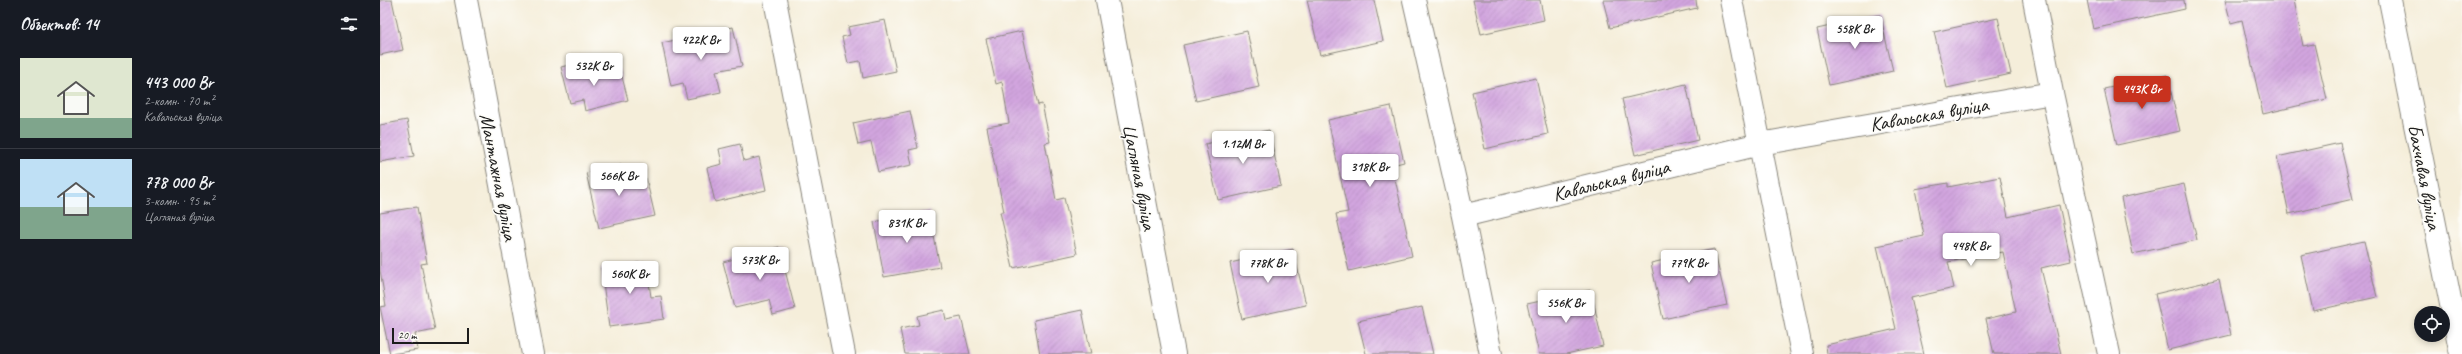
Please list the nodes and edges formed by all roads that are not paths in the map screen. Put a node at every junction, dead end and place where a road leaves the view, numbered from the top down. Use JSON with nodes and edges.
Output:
{"nodes":[{"id":1,"x":466,"y":0,"type":"edge"},
{"id":2,"x":776,"y":0,"type":"edge"},
{"id":3,"x":1107,"y":0,"type":"edge"},
{"id":4,"x":1414,"y":0,"type":"edge"},
{"id":5,"x":1731,"y":0,"type":"edge"},
{"id":6,"x":2034,"y":0,"type":"edge"},
{"id":7,"x":2390,"y":0,"type":"edge"},
{"id":8,"x":2052,"y":93,"type":"junction"},
{"id":9,"x":1760,"y":144,"type":"junction"},
{"id":10,"x":1463,"y":216,"type":"junction"},
{"id":11,"x":533,"y":354,"type":"edge"},
{"id":12,"x":844,"y":354,"type":"edge"},
{"id":13,"x":1174,"y":354,"type":"edge"},
{"id":14,"x":1491,"y":354,"type":"edge"},
{"id":15,"x":1802,"y":354,"type":"edge"},
{"id":16,"x":2108,"y":354,"type":"edge"},
{"id":17,"x":2461,"y":354,"type":"edge"}],
"edges":[{"from":1,"to":11,"type":"street","name":"Мантажная вуліца"},
{"from":2,"to":12,"type":"street"},
{"from":3,"to":13,"type":"street","name":"Цагляная вуліца"},
{"from":4,"to":10,"type":"street"},
{"from":5,"to":9,"type":"street"},
{"from":6,"to":8,"type":"street"},
{"from":7,"to":17,"type":"street","name":"Бахчавая вуліца"},
{"from":8,"to":9,"type":"street","name":"Кавальская вуліца"},
{"from":8,"to":16,"type":"street"},
{"from":9,"to":10,"type":"street","name":"Кавальская вуліца"},
{"from":9,"to":15,"type":"street"},
{"from":10,"to":14,"type":"street"}]}
